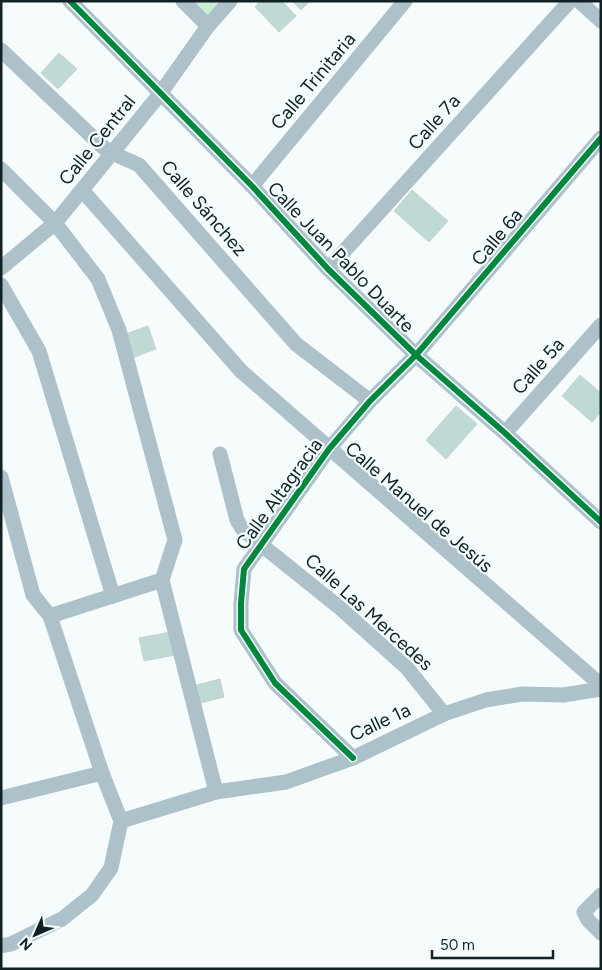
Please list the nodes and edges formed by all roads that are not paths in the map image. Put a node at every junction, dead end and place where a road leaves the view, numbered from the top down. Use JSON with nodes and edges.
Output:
{"nodes":[{"id":1,"x":70,"y":1,"type":"edge"},
{"id":2,"x":183,"y":1,"type":"edge"},
{"id":3,"x":230,"y":1,"type":"edge"},
{"id":4,"x":405,"y":1,"type":"edge"},
{"id":5,"x":570,"y":1,"type":"edge"},
{"id":6,"x":579,"y":1,"type":"edge"},
{"id":7,"x":601,"y":21,"type":"edge"},
{"id":8,"x":208,"y":26,"type":"junction"},
{"id":9,"x":1,"y":50,"type":"edge"},
{"id":10,"x":160,"y":94,"type":"junction"},
{"id":11,"x":601,"y":138,"type":"edge"},
{"id":12,"x":112,"y":153,"type":"junction"},
{"id":13,"x":1,"y":169,"type":"edge"},
{"id":14,"x":252,"y":186,"type":"junction"},
{"id":15,"x":82,"y":190,"type":"junction"},
{"id":16,"x":54,"y":223,"type":"junction"},
{"id":17,"x":1,"y":268,"type":"edge"},
{"id":18,"x":328,"y":270,"type":"junction"},
{"id":19,"x":1,"y":285,"type":"edge"},
{"id":20,"x":601,"y":325,"type":"edge"},
{"id":21,"x":416,"y":355,"type":"junction"},
{"id":22,"x":370,"y":401,"type":"junction"},
{"id":23,"x":505,"y":434,"type":"junction"},
{"id":24,"x":329,"y":448,"type":"junction"},
{"id":25,"x":220,"y":454,"type":"dead end"},
{"id":26,"x":1,"y":477,"type":"edge"},
{"id":27,"x":600,"y":520,"type":"edge"},
{"id":28,"x":261,"y":544,"type":"junction"},
{"id":29,"x":162,"y":580,"type":"junction"},
{"id":30,"x":113,"y":596,"type":"junction"},
{"id":31,"x":50,"y":616,"type":"junction"},
{"id":32,"x":601,"y":685,"type":"edge"},
{"id":33,"x":601,"y":689,"type":"edge"},
{"id":34,"x":444,"y":714,"type":"junction"},
{"id":35,"x":353,"y":758,"type":"junction"},
{"id":36,"x":102,"y":772,"type":"junction"},
{"id":37,"x":216,"y":792,"type":"junction"},
{"id":38,"x":1,"y":798,"type":"edge"},
{"id":39,"x":121,"y":821,"type":"junction"},
{"id":40,"x":601,"y":895,"type":"edge"},
{"id":41,"x":601,"y":933,"type":"edge"},
{"id":42,"x":1,"y":946,"type":"edge"}],
"edges":[{"from":1,"to":10,"type":"street","name":"Calle Juan Pablo Duarte"},
{"from":2,"to":8,"type":"street"},
{"from":3,"to":8,"type":"street","name":"Calle Central"},
{"from":4,"to":14,"type":"street","name":"Calle Trinitaria"},
{"from":5,"to":18,"type":"street","name":"Calle 7a"},
{"from":6,"to":7,"type":"street"},
{"from":8,"to":10,"type":"street","name":"Calle Central"},
{"from":9,"to":12,"type":"street","name":"Calle Sánchez"},
{"from":10,"to":12,"type":"street","name":"Calle Central"},
{"from":10,"to":14,"type":"street","name":"Calle Juan Pablo Duarte"},
{"from":11,"to":21,"type":"street","name":"Calle 6a"},
{"from":12,"to":15,"type":"street","name":"Calle Central"},
{"from":12,"to":22,"type":"street","name":"Calle Sánchez"},
{"from":13,"to":16,"type":"street"},
{"from":14,"to":18,"type":"street","name":"Calle Juan Pablo Duarte"},
{"from":15,"to":16,"type":"street","name":"Calle Central"},
{"from":15,"to":24,"type":"street","name":"Calle Manuel de Jesús"},
{"from":16,"to":17,"type":"street","name":"Calle Central"},
{"from":16,"to":29,"type":"street"},
{"from":18,"to":21,"type":"street","name":"Calle Juan Pablo Duarte"},
{"from":19,"to":30,"type":"street"},
{"from":20,"to":23,"type":"street","name":"Calle 5a"},
{"from":21,"to":22,"type":"street","name":"Calle Altagracia"},
{"from":21,"to":23,"type":"street","name":"Calle Juan Pablo Duarte"},
{"from":22,"to":24,"type":"street","name":"Calle Altagracia"},
{"from":23,"to":27,"type":"street","name":"Calle Juan Pablo Duarte"},
{"from":24,"to":28,"type":"street","name":"Calle Altagracia"},
{"from":24,"to":32,"type":"street","name":"Calle Manuel de Jesús"},
{"from":25,"to":28,"type":"street","name":"Calle Las Mercedes"},
{"from":26,"to":31,"type":"street"},
{"from":28,"to":34,"type":"street","name":"Calle Las Mercedes"},
{"from":28,"to":35,"type":"street","name":"Calle Altagracia"},
{"from":29,"to":30,"type":"street"},
{"from":29,"to":37,"type":"street"},
{"from":30,"to":31,"type":"street"},
{"from":31,"to":36,"type":"street"},
{"from":33,"to":34,"type":"street","name":"Calle 1a"},
{"from":34,"to":35,"type":"street","name":"Calle 1a"},
{"from":35,"to":37,"type":"street","name":"Calle 1a"},
{"from":36,"to":38,"type":"street"},
{"from":36,"to":39,"type":"street"},
{"from":37,"to":39,"type":"street","name":"Calle 1a"},
{"from":39,"to":42,"type":"street"},
{"from":40,"to":41,"type":"street"}]}
